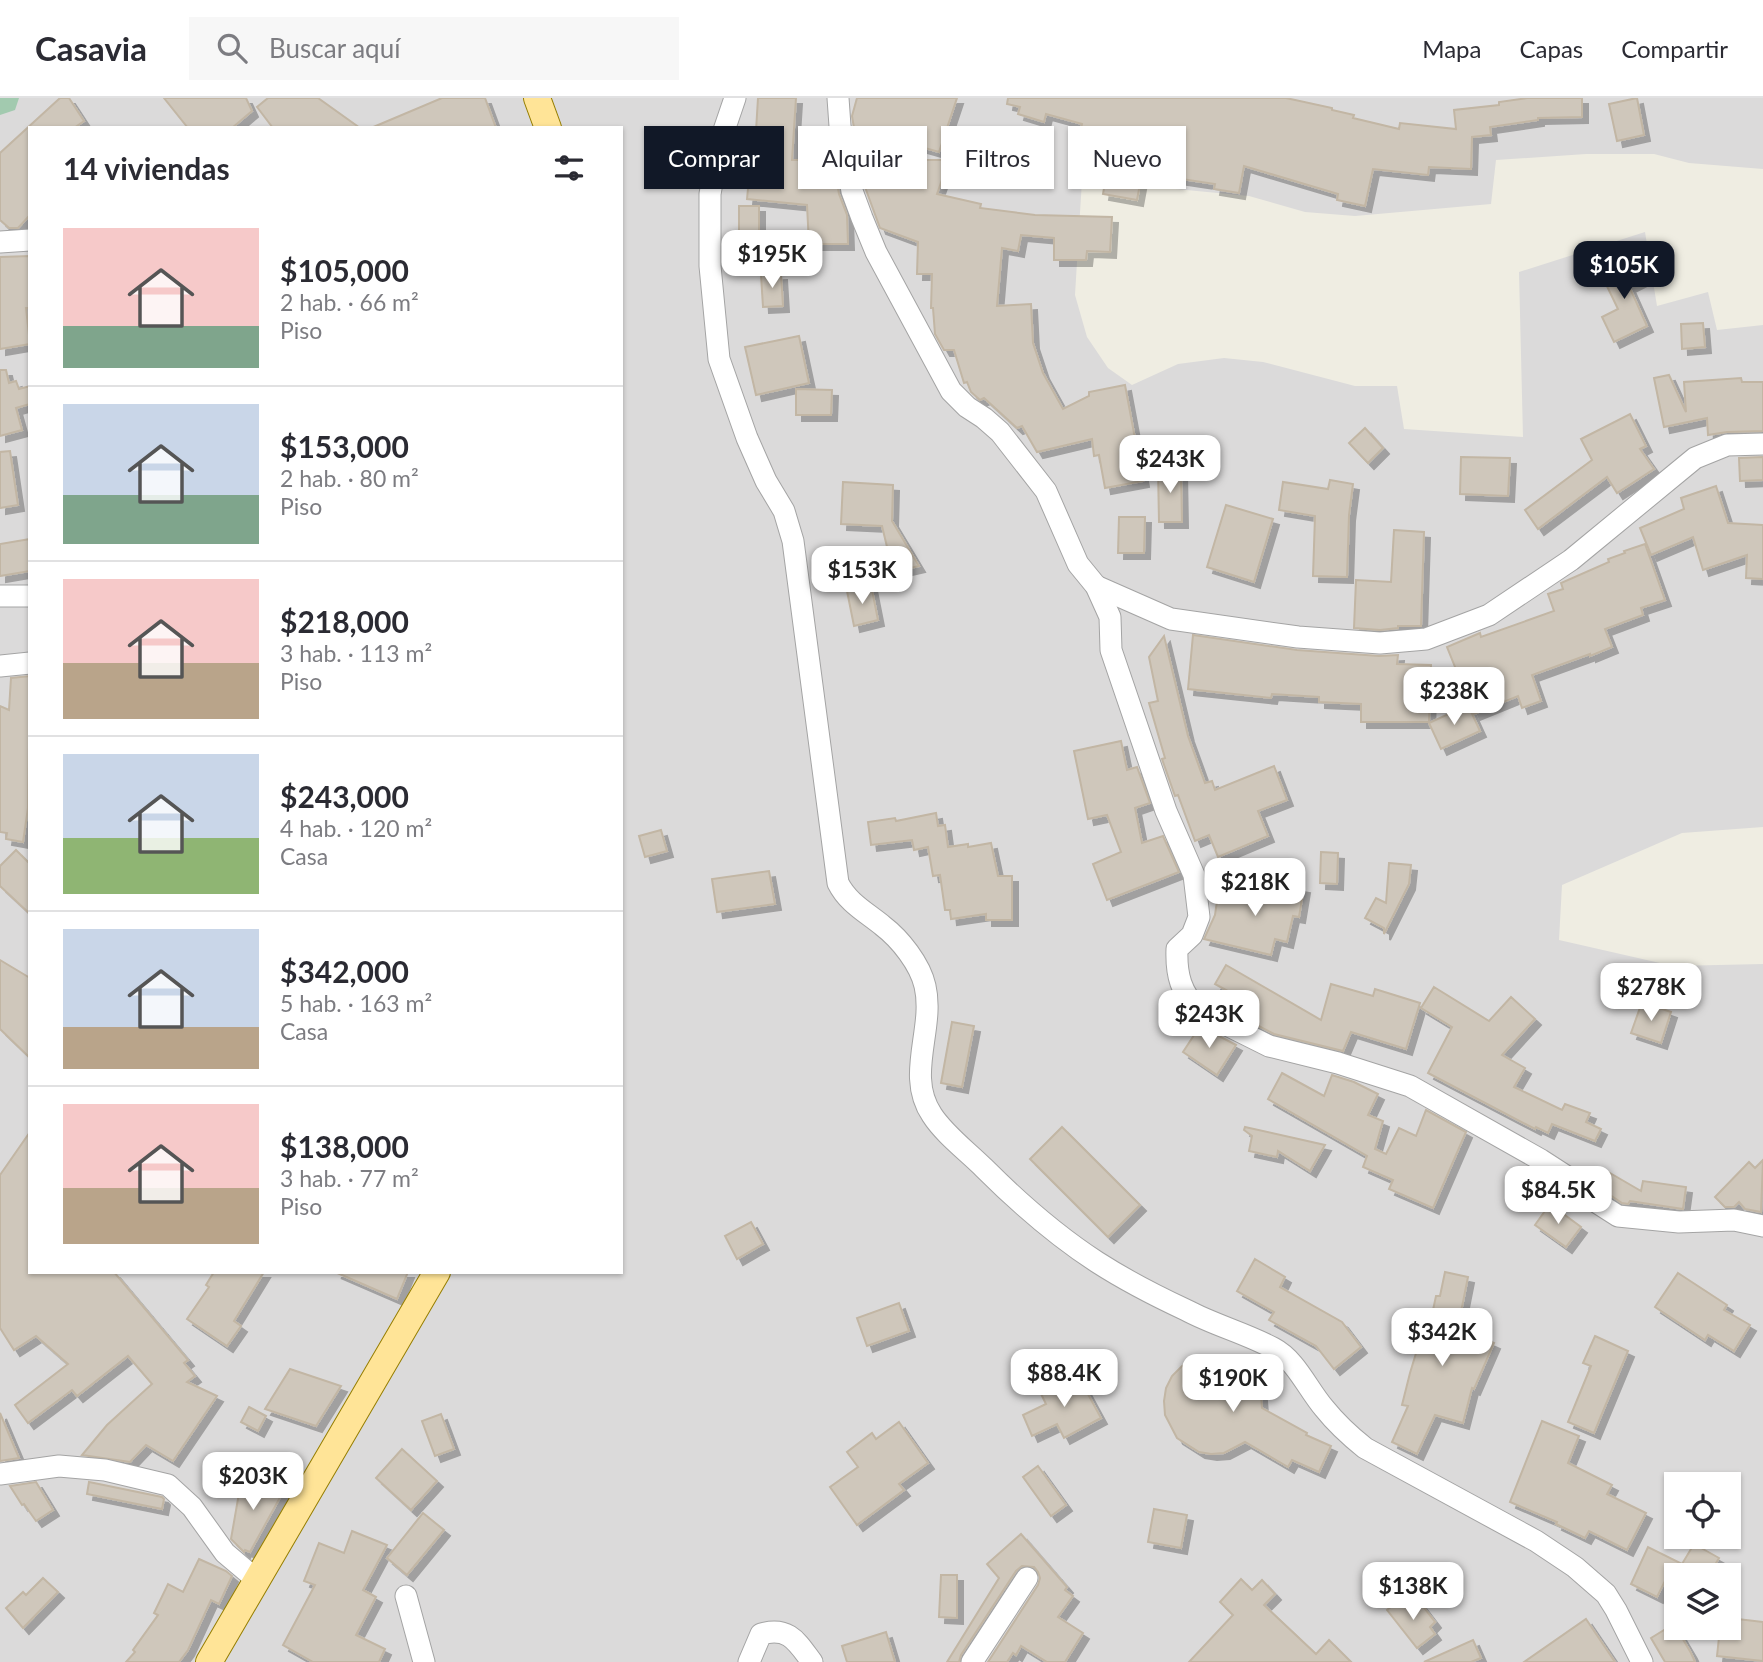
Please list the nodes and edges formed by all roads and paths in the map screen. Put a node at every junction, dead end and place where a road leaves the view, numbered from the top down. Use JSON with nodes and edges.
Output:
{"nodes":[{"id":1,"x":537,"y":98,"type":"edge"},
{"id":2,"x":735,"y":98,"type":"edge"},
{"id":3,"x":838,"y":98,"type":"edge"},
{"id":4,"x":547,"y":126,"type":"edge"},
{"id":5,"x":28,"y":240,"type":"edge"},
{"id":6,"x":0,"y":242,"type":"edge"},
{"id":7,"x":1763,"y":444,"type":"edge"},
{"id":8,"x":1096,"y":586,"type":"junction"},
{"id":9,"x":0,"y":596,"type":"edge"},
{"id":10,"x":28,"y":596,"type":"edge"},
{"id":11,"x":28,"y":663,"type":"edge"},
{"id":12,"x":0,"y":666,"type":"edge"},
{"id":13,"x":1763,"y":1226,"type":"edge"},
{"id":14,"x":436,"y":1274,"type":"edge"},
{"id":15,"x":0,"y":1474,"type":"edge"},
{"id":16,"x":1027,"y":1578,"type":"dead end"},
{"id":17,"x":257,"y":1580,"type":"junction"},
{"id":18,"x":406,"y":1597,"type":"dead end"},
{"id":19,"x":209,"y":1662,"type":"edge"},
{"id":20,"x":424,"y":1662,"type":"edge"},
{"id":21,"x":749,"y":1662,"type":"edge"},
{"id":22,"x":812,"y":1662,"type":"edge"},
{"id":23,"x":972,"y":1662,"type":"edge"},
{"id":24,"x":1642,"y":1662,"type":"edge"}],
"edges":[{"from":1,"to":4,"type":"main road"},
{"from":2,"to":24,"type":"street"},
{"from":3,"to":8,"type":"street"},
{"from":5,"to":6,"type":"street"},
{"from":7,"to":8,"type":"street"},
{"from":8,"to":13,"type":"street"},
{"from":9,"to":10,"type":"street"},
{"from":11,"to":12,"type":"street"},
{"from":14,"to":17,"type":"main road"},
{"from":15,"to":17,"type":"street"},
{"from":16,"to":23,"type":"street"},
{"from":17,"to":19,"type":"main road"},
{"from":18,"to":20,"type":"street"},
{"from":21,"to":22,"type":"street"}]}
